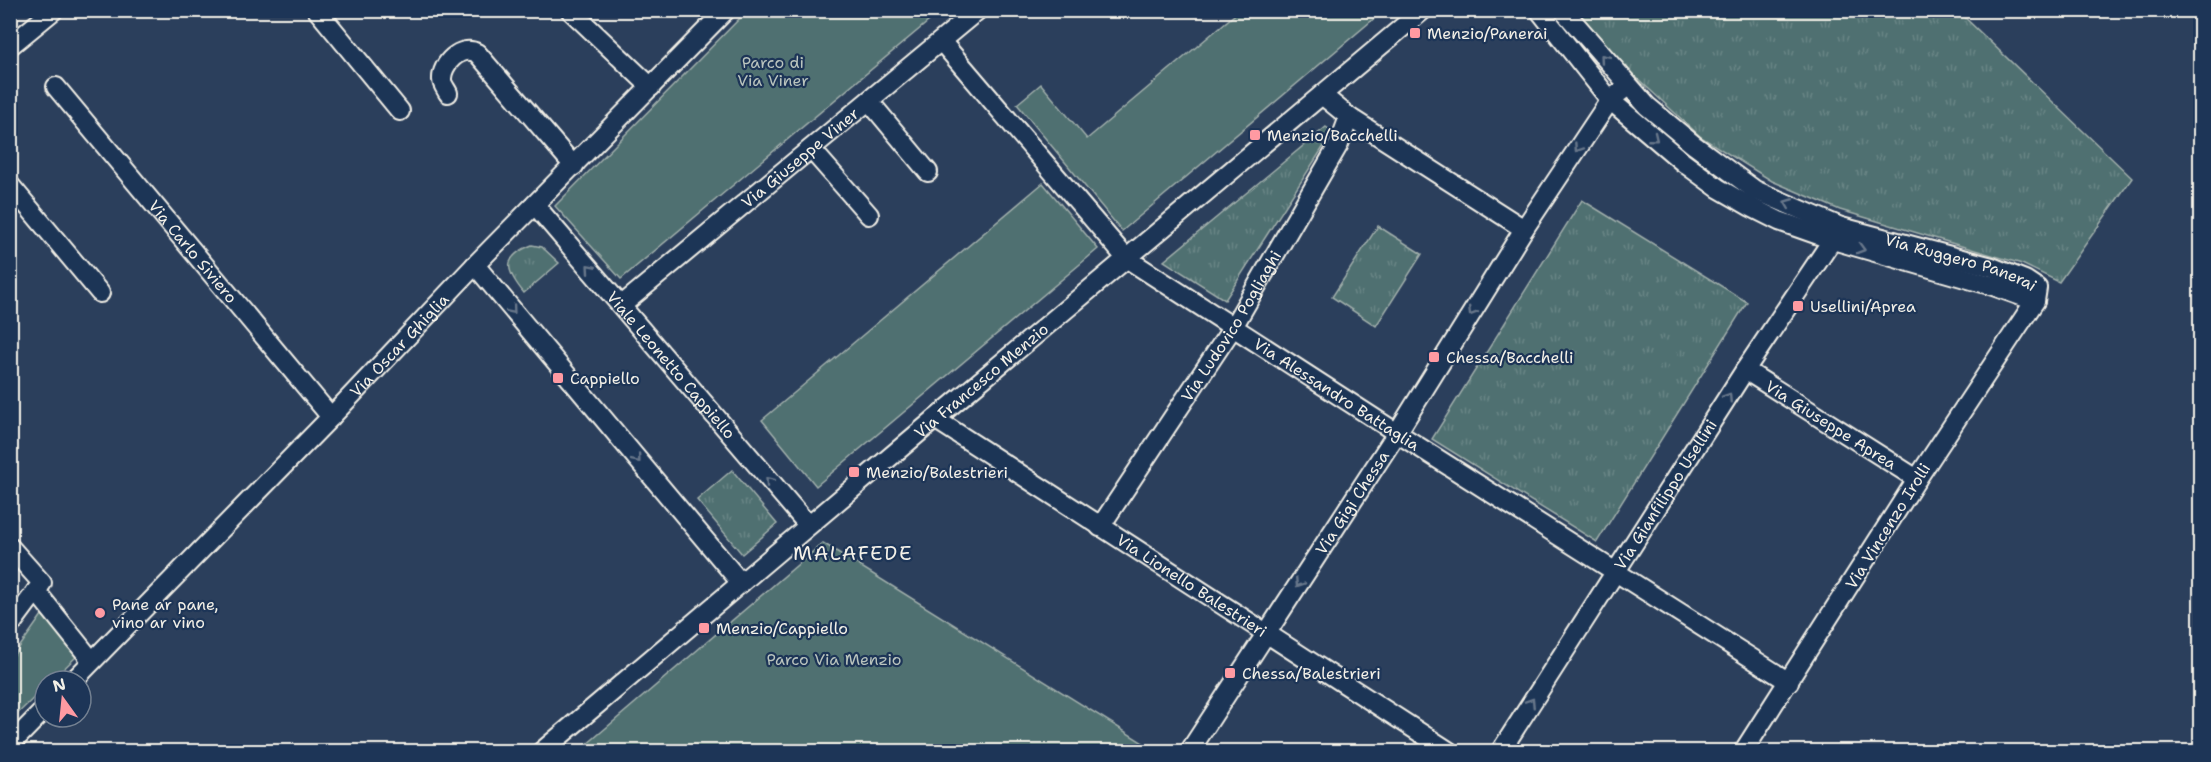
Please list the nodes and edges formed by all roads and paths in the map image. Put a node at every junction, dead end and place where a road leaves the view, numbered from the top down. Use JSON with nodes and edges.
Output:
{"nodes":[{"id":1,"x":54,"y":10,"type":"edge"},
{"id":2,"x":317,"y":10,"type":"edge"},
{"id":3,"x":570,"y":10,"type":"edge"},
{"id":4,"x":726,"y":10,"type":"edge"},
{"id":5,"x":978,"y":10,"type":"edge"},
{"id":6,"x":1423,"y":10,"type":"edge"},
{"id":7,"x":1539,"y":10,"type":"edge"},
{"id":8,"x":1563,"y":10,"type":"edge"},
{"id":9,"x":941,"y":41,"type":"junction"},
{"id":10,"x":10,"y":46,"type":"edge"},
{"id":11,"x":1628,"y":86,"type":"junction"},
{"id":12,"x":56,"y":87,"type":"dead end"},
{"id":13,"x":651,"y":87,"type":"junction"},
{"id":14,"x":448,"y":93,"type":"dead end"},
{"id":15,"x":1322,"y":95,"type":"junction"},
{"id":16,"x":1610,"y":100,"type":"junction"},
{"id":17,"x":869,"y":101,"type":"junction"},
{"id":18,"x":400,"y":111,"type":"dead end"},
{"id":19,"x":1349,"y":117,"type":"junction"},
{"id":20,"x":811,"y":149,"type":"junction"},
{"id":21,"x":574,"y":166,"type":"junction"},
{"id":22,"x":928,"y":172,"type":"dead end"},
{"id":23,"x":10,"y":185,"type":"edge"},
{"id":24,"x":536,"y":205,"type":"junction"},
{"id":25,"x":869,"y":215,"type":"dead end"},
{"id":26,"x":1524,"y":228,"type":"junction"},
{"id":27,"x":1837,"y":233,"type":"junction"},
{"id":28,"x":1126,"y":258,"type":"junction"},
{"id":29,"x":475,"y":265,"type":"junction"},
{"id":30,"x":100,"y":293,"type":"dead end"},
{"id":31,"x":2035,"y":301,"type":"joint"},
{"id":32,"x":622,"y":305,"type":"junction"},
{"id":33,"x":1233,"y":327,"type":"junction"},
{"id":34,"x":1745,"y":370,"type":"junction"},
{"id":35,"x":331,"y":417,"type":"junction"},
{"id":36,"x":935,"y":419,"type":"junction"},
{"id":37,"x":1396,"y":434,"type":"junction"},
{"id":38,"x":1917,"y":479,"type":"junction"},
{"id":39,"x":808,"y":525,"type":"junction"},
{"id":40,"x":1100,"y":526,"type":"junction"},
{"id":41,"x":10,"y":547,"type":"edge"},
{"id":42,"x":1616,"y":571,"type":"junction"},
{"id":43,"x":741,"y":583,"type":"junction"},
{"id":44,"x":36,"y":591,"type":"junction"},
{"id":45,"x":10,"y":626,"type":"edge"},
{"id":46,"x":1266,"y":634,"type":"junction"},
{"id":47,"x":92,"y":661,"type":"junction"},
{"id":48,"x":84,"y":669,"type":"edge"},
{"id":49,"x":1789,"y":682,"type":"junction"},
{"id":50,"x":33,"y":721,"type":"edge"},
{"id":51,"x":10,"y":745,"type":"edge"},
{"id":52,"x":541,"y":752,"type":"edge"},
{"id":53,"x":1188,"y":752,"type":"edge"},
{"id":54,"x":1450,"y":752,"type":"edge"},
{"id":55,"x":1500,"y":752,"type":"edge"},
{"id":56,"x":1743,"y":752,"type":"edge"}],
"edges":[{"from":1,"to":10,"type":"street"},
{"from":2,"to":18,"type":"street"},
{"from":3,"to":13,"type":"street"},
{"from":4,"to":13,"type":"street","name":"Via Oscar Ghiglia"},
{"from":5,"to":9,"type":"street","name":"Via Giuseppe Viner"},
{"from":6,"to":15,"type":"street","name":"Via Francesco Menzio"},
{"from":7,"to":16,"type":"street","name":"Via Ruggero Panerai"},
{"from":11,"to":8,"type":"street","name":"Via Ruggero Panerai","one_way":true},
{"from":9,"to":17,"type":"street","name":"Via Giuseppe Viner"},
{"from":9,"to":28,"type":"street","name":"Via Alessandro Battaglia"},
{"from":11,"to":16,"type":"street"},
{"from":27,"to":11,"type":"street","name":"Via Ruggero Panerai","one_way":true},
{"from":12,"to":35,"type":"street","name":"Via Carlo Siviero"},
{"from":13,"to":21,"type":"street","name":"Via Oscar Ghiglia"},
{"from":14,"to":21,"type":"street"},
{"from":15,"to":19,"type":"street"},
{"from":15,"to":28,"type":"street","name":"Via Francesco Menzio"},
{"from":16,"to":26,"type":"street","name":"Via Gigi Chessa","one_way":true},
{"from":16,"to":27,"type":"street","name":"Via Ruggero Panerai","one_way":true},
{"from":17,"to":20,"type":"street","name":"Via Giuseppe Viner"},
{"from":17,"to":22,"type":"street"},
{"from":19,"to":26,"type":"street"},
{"from":19,"to":33,"type":"street","name":"Via Ludovico Pogliaghi"},
{"from":20,"to":25,"type":"street"},
{"from":20,"to":32,"type":"street","name":"Via Giuseppe Viner"},
{"from":21,"to":24,"type":"street","name":"Via Oscar Ghiglia"},
{"from":23,"to":30,"type":"street"},
{"from":24,"to":29,"type":"street","name":"Via Oscar Ghiglia"},
{"from":32,"to":24,"type":"street","name":"Viale Leonetto Cappiello","one_way":true},
{"from":26,"to":37,"type":"street","name":"Via Gigi Chessa","one_way":true},
{"from":27,"to":31,"type":"street","name":"Via Ruggero Panerai"},
{"from":27,"to":34,"type":"street","name":"Via Gianfilippo Usellini"},
{"from":28,"to":33,"type":"street","name":"Via Alessandro Battaglia"},
{"from":28,"to":36,"type":"street","name":"Via Francesco Menzio"},
{"from":29,"to":35,"type":"street","name":"Via Oscar Ghiglia"},
{"from":29,"to":43,"type":"street","one_way":true},
{"from":31,"to":38,"type":"street","name":"Via Vincenzo Irolli"},
{"from":39,"to":32,"type":"street","name":"Viale Leonetto Cappiello","one_way":true},
{"from":33,"to":37,"type":"street","name":"Via Alessandro Battaglia"},
{"from":33,"to":40,"type":"street","name":"Via Ludovico Pogliaghi"},
{"from":34,"to":38,"type":"street","name":"Via Giuseppe Aprea"},
{"from":42,"to":34,"type":"street","name":"Via Gianfilippo Usellini","one_way":true},
{"from":35,"to":47,"type":"street","name":"Via Oscar Ghiglia"},
{"from":36,"to":39,"type":"street","name":"Via Francesco Menzio"},
{"from":36,"to":40,"type":"street","name":"Via Lionello Balestrieri"},
{"from":37,"to":42,"type":"street","name":"Via Alessandro Battaglia"},
{"from":37,"to":46,"type":"street","name":"Via Gigi Chessa","one_way":true},
{"from":38,"to":49,"type":"street","name":"Via Vincenzo Irolli"},
{"from":39,"to":43,"type":"street","name":"Via Francesco Menzio"},
{"from":40,"to":46,"type":"street","name":"Via Lionello Balestrieri"},
{"from":41,"to":44,"type":"street"},
{"from":42,"to":49,"type":"street","name":"Via Alessandro Battaglia"},
{"from":55,"to":42,"type":"street","name":"Via Gianfilippo Usellini","one_way":true},
{"from":43,"to":52,"type":"street","name":"Via Francesco Menzio"},
{"from":44,"to":45,"type":"street"},
{"from":44,"to":47,"type":"street"},
{"from":46,"to":53,"type":"street","name":"Via Gigi Chessa"},
{"from":46,"to":54,"type":"street","name":"Via Lionello Balestrieri"},
{"from":47,"to":48,"type":"street","name":"Via Oscar Ghiglia"},
{"from":49,"to":56,"type":"street","name":"Via Vincenzo Irolli"},
{"from":50,"to":51,"type":"street"}]}
